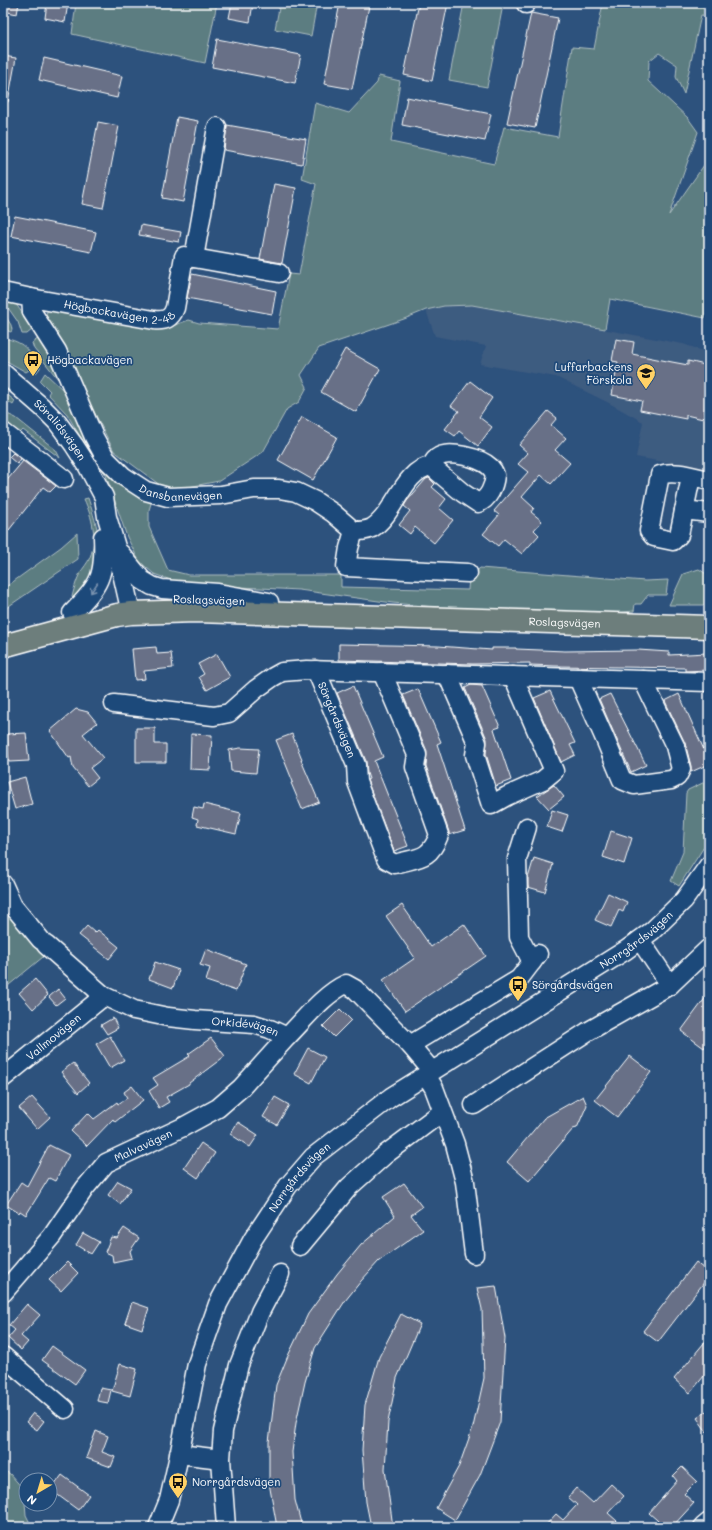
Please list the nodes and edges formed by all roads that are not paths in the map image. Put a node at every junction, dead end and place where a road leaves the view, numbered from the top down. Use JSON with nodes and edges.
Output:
{"nodes":[{"id":1,"x":217,"y":127,"type":"dead end"},
{"id":2,"x":194,"y":258,"type":"junction"},
{"id":3,"x":279,"y":274,"type":"dead end"},
{"id":4,"x":3,"y":292,"type":"edge"},
{"id":5,"x":31,"y":298,"type":"junction"},
{"id":6,"x":3,"y":373,"type":"edge"},
{"id":7,"x":3,"y":432,"type":"edge"},
{"id":8,"x":431,"y":466,"type":"dead end"},
{"id":9,"x":691,"y":477,"type":"junction"},
{"id":10,"x":64,"y":479,"type":"dead end"},
{"id":11,"x":709,"y":480,"type":"edge"},
{"id":12,"x":684,"y":510,"type":"junction"},
{"id":13,"x":709,"y":513,"type":"edge"},
{"id":14,"x":354,"y":532,"type":"junction"},
{"id":15,"x":110,"y":542,"type":"junction"},
{"id":16,"x":468,"y":573,"type":"dead end"},
{"id":17,"x":269,"y":602,"type":"junction"},
{"id":18,"x":123,"y":608,"type":"junction"},
{"id":19,"x":72,"y":613,"type":"junction"},
{"id":20,"x":421,"y":618,"type":"junction"},
{"id":21,"x":709,"y":627,"type":"edge"},
{"id":22,"x":3,"y":641,"type":"edge"},
{"id":23,"x":3,"y":646,"type":"edge"},
{"id":24,"x":316,"y":670,"type":"junction"},
{"id":25,"x":382,"y":672,"type":"junction"},
{"id":26,"x":447,"y":674,"type":"junction"},
{"id":27,"x":513,"y":676,"type":"junction"},
{"id":28,"x":578,"y":678,"type":"junction"},
{"id":29,"x":642,"y":680,"type":"junction"},
{"id":30,"x":709,"y":682,"type":"edge"},
{"id":31,"x":114,"y":704,"type":"dead end"},
{"id":32,"x":527,"y":827,"type":"dead end"},
{"id":33,"x":709,"y":865,"type":"edge"},
{"id":34,"x":3,"y":884,"type":"edge"},
{"id":35,"x":640,"y":940,"type":"junction"},
{"id":36,"x":709,"y":948,"type":"edge"},
{"id":37,"x":670,"y":985,"type":"junction"},
{"id":38,"x":104,"y":996,"type":"junction"},
{"id":39,"x":287,"y":1037,"type":"junction"},
{"id":40,"x":410,"y":1045,"type":"junction"},
{"id":41,"x":429,"y":1073,"type":"junction"},
{"id":42,"x":3,"y":1078,"type":"edge"},
{"id":43,"x":474,"y":1106,"type":"dead end"},
{"id":44,"x":442,"y":1112,"type":"junction"},
{"id":45,"x":300,"y":1246,"type":"dead end"},
{"id":46,"x":474,"y":1254,"type":"dead end"},
{"id":47,"x":280,"y":1274,"type":"dead end"},
{"id":48,"x":3,"y":1293,"type":"edge"},
{"id":49,"x":3,"y":1356,"type":"edge"},
{"id":50,"x":65,"y":1409,"type":"dead end"},
{"id":51,"x":179,"y":1454,"type":"junction"},
{"id":52,"x":221,"y":1459,"type":"junction"},
{"id":53,"x":709,"y":1522,"type":"edge"},
{"id":54,"x":158,"y":1527,"type":"edge"},
{"id":55,"x":226,"y":1527,"type":"edge"},
{"id":56,"x":703,"y":1527,"type":"edge"}],
"edges":[{"from":1,"to":2,"type":"street"},
{"from":2,"to":3,"type":"street"},
{"from":2,"to":5,"type":"street","name":"Högbackavägen 2-48"},
{"from":4,"to":5,"type":"street"},
{"from":5,"to":14,"type":"street","name":"Dansbanevägen"},
{"from":6,"to":15,"type":"street","name":"Söralidsvägen"},
{"from":7,"to":10,"type":"street"},
{"from":8,"to":14,"type":"street"},
{"from":9,"to":11,"type":"street"},
{"from":9,"to":12,"type":"street"},
{"from":9,"to":12,"type":"street"},
{"from":12,"to":13,"type":"street"},
{"from":14,"to":16,"type":"street"},
{"from":15,"to":17,"type":"street"},
{"from":15,"to":18,"type":"street","name":"Söralidsvägen"},
{"from":15,"to":19,"type":"street","one_way":true},
{"from":17,"to":18,"type":"main road","name":"Roslagsvägen"},
{"from":17,"to":20,"type":"main road","name":"Roslagsvägen"},
{"from":18,"to":19,"type":"main road","name":"Roslagsvägen"},
{"from":18,"to":20,"type":"main road","name":"Roslagsvägen"},
{"from":18,"to":23,"type":"main road","name":"Roslagsvägen"},
{"from":19,"to":22,"type":"main road","name":"Roslagsvägen"},
{"from":20,"to":21,"type":"main road","name":"Roslagsvägen"},
{"from":24,"to":25,"type":"street","name":"Sörgårdsvägen"},
{"from":24,"to":25,"type":"street","name":"Sörgårdsvägen"},
{"from":24,"to":31,"type":"street","name":"Sörgårdsvägen"},
{"from":25,"to":26,"type":"street","name":"Sörgårdsvägen"},
{"from":26,"to":27,"type":"street","name":"Sörgårdsvägen"},
{"from":26,"to":27,"type":"street"},
{"from":27,"to":28,"type":"street","name":"Sörgårdsvägen"},
{"from":28,"to":29,"type":"street","name":"Sörgårdsvägen"},
{"from":28,"to":29,"type":"street"},
{"from":29,"to":30,"type":"street","name":"Sörgårdsvägen"},
{"from":32,"to":40,"type":"street"},
{"from":33,"to":35,"type":"street","name":"Norrgårdsvägen"},
{"from":34,"to":38,"type":"street","name":"Orkidévägen"},
{"from":35,"to":37,"type":"street"},
{"from":35,"to":41,"type":"street","name":"Norrgårdsvägen"},
{"from":36,"to":37,"type":"street"},
{"from":37,"to":43,"type":"street"},
{"from":38,"to":39,"type":"street","name":"Orkidévägen"},
{"from":38,"to":42,"type":"street","name":"Vallmovägen"},
{"from":39,"to":40,"type":"street","name":"Orkidévägen"},
{"from":39,"to":48,"type":"street","name":"Malvavägen"},
{"from":40,"to":41,"type":"street","name":"Orkidévägen"},
{"from":41,"to":44,"type":"street"},
{"from":41,"to":51,"type":"street","name":"Norrgårdsvägen"},
{"from":44,"to":45,"type":"street"},
{"from":44,"to":46,"type":"street"},
{"from":47,"to":52,"type":"street"},
{"from":49,"to":50,"type":"street"},
{"from":51,"to":52,"type":"street"},
{"from":51,"to":54,"type":"street","name":"Norrgårdsvägen"},
{"from":52,"to":55,"type":"street"},
{"from":53,"to":56,"type":"street"}]}
